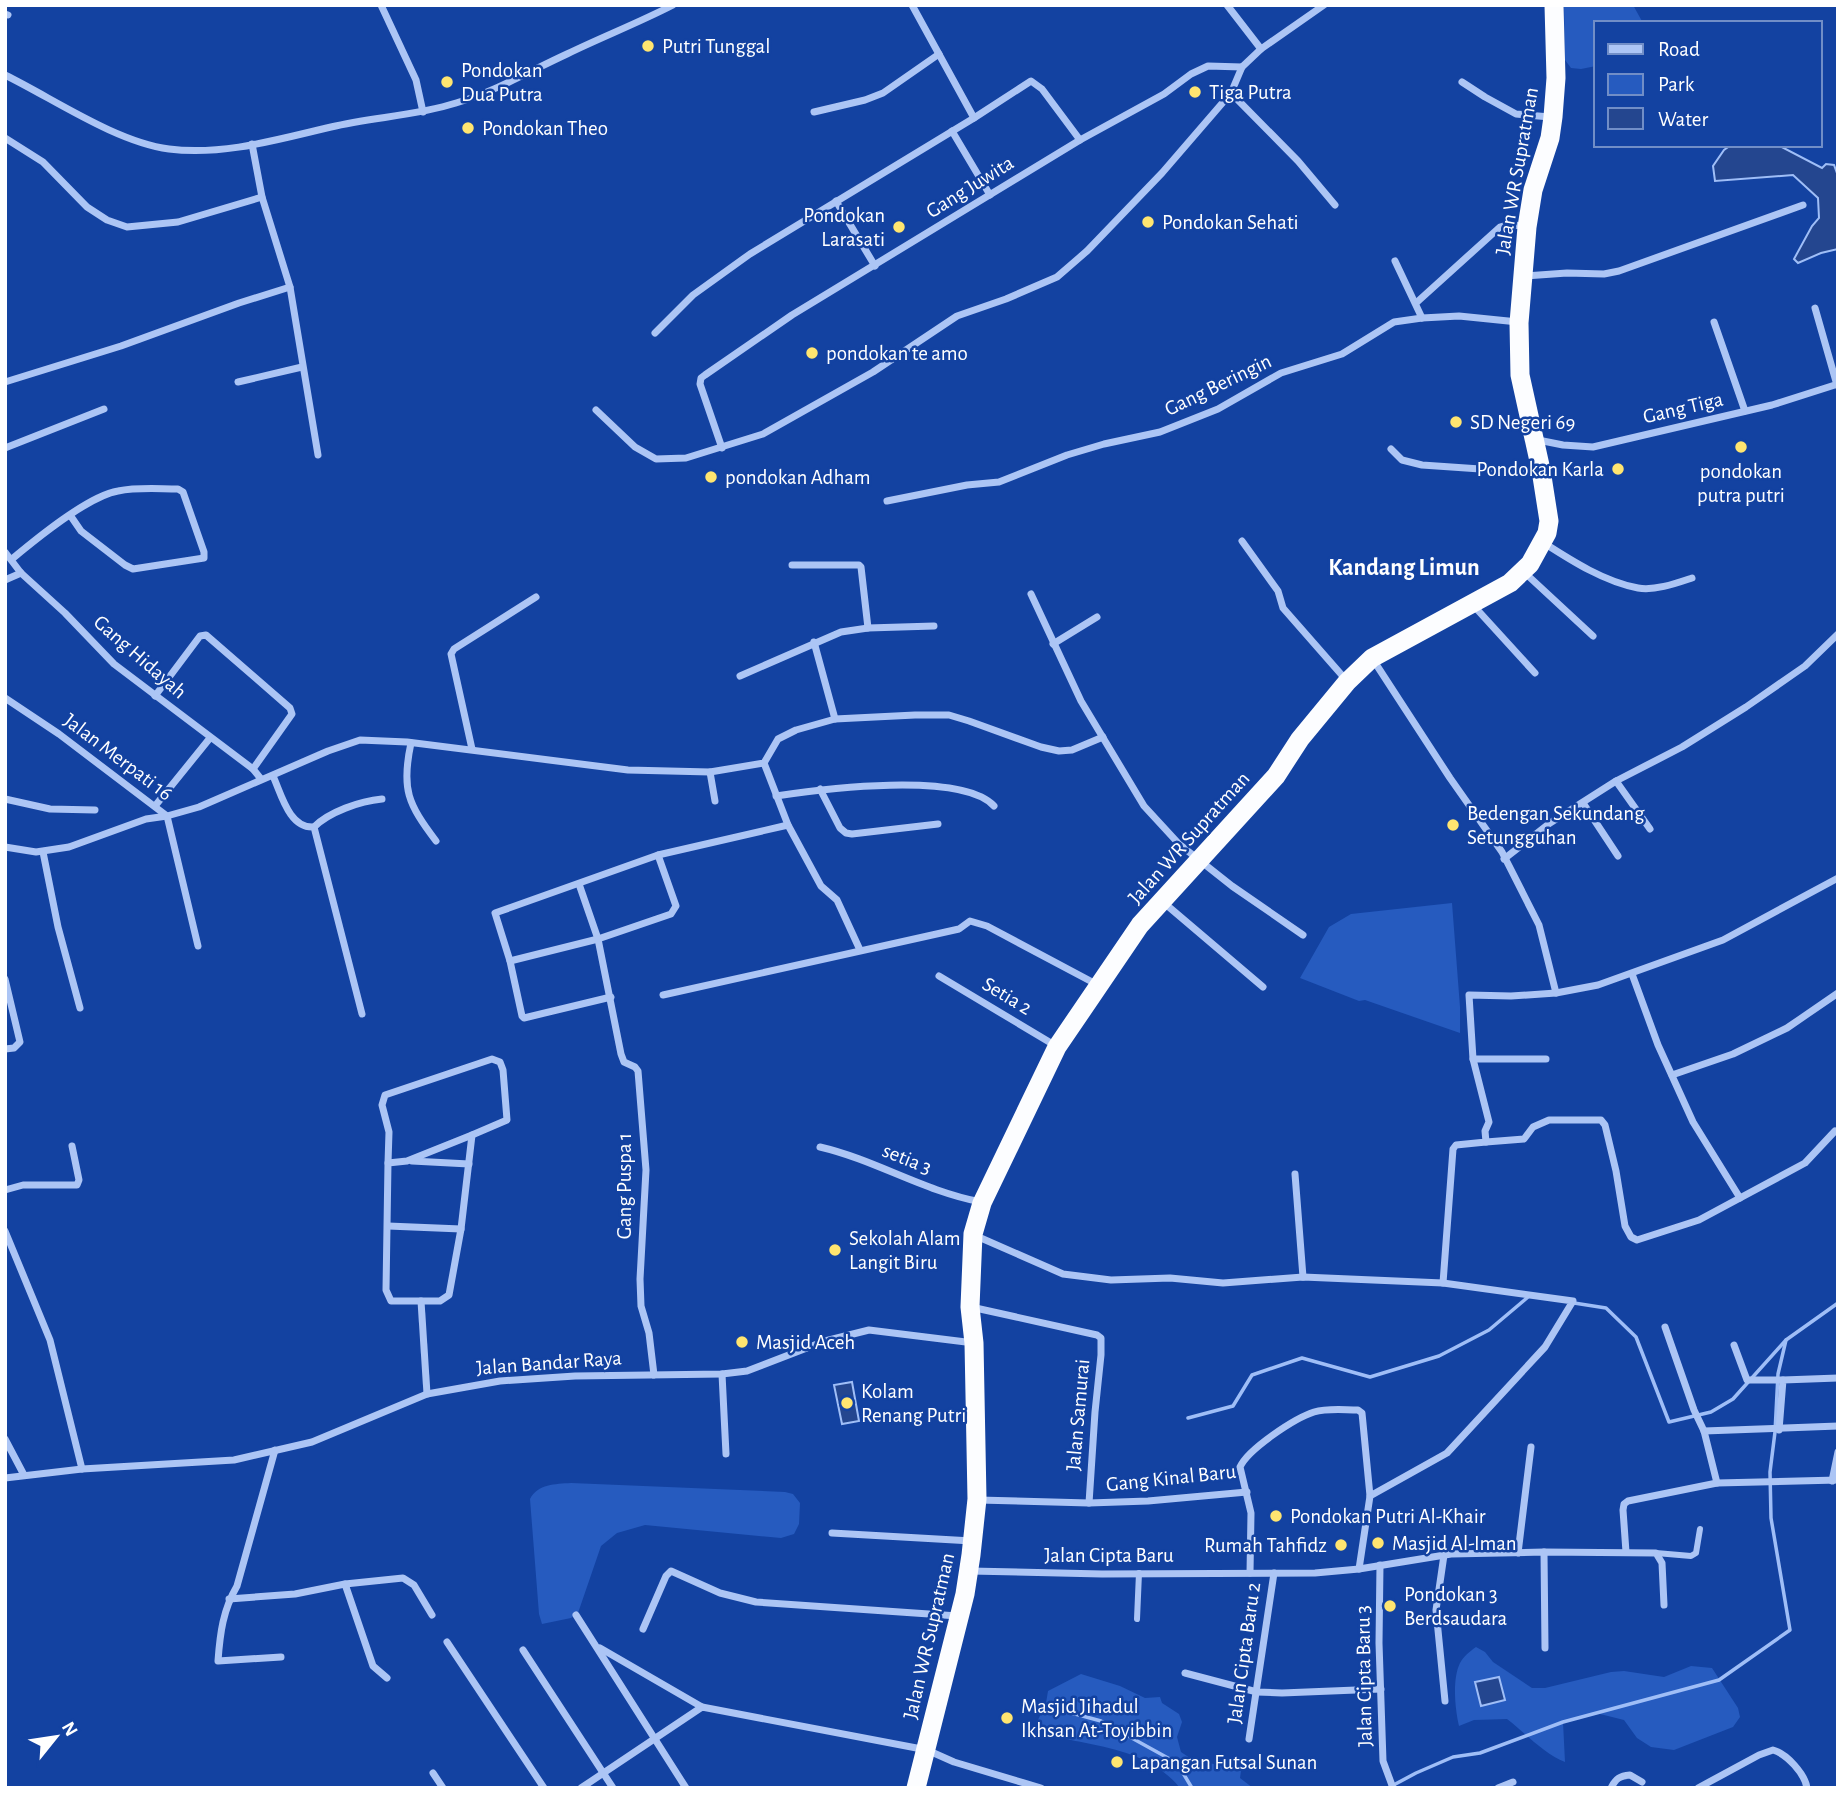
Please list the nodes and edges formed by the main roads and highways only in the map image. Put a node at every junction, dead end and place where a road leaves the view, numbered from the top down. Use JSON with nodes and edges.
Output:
{"nodes":[{"id":1,"x":1554,"y":5,"type":"edge"},
{"id":2,"x":916,"y":1788,"type":"edge"}],
"edges":[{"from":1,"to":2,"type":"highway","name":"Jalan WR Supratman"}]}
